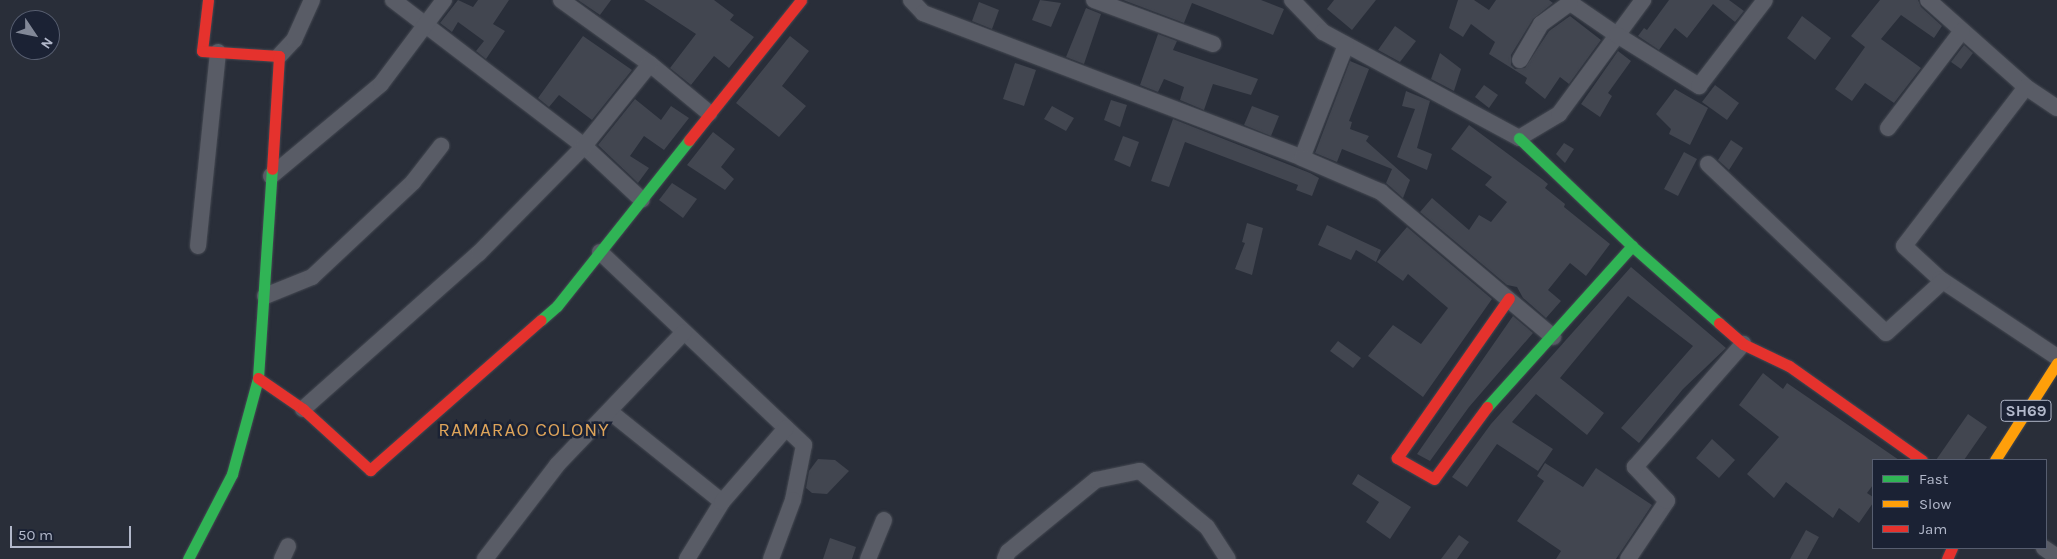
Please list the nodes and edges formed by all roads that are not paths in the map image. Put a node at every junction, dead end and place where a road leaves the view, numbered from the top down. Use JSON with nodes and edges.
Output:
{"nodes":[{"id":1,"x":208,"y":0,"type":"edge"},
{"id":2,"x":312,"y":0,"type":"edge"},
{"id":3,"x":393,"y":0,"type":"edge"},
{"id":4,"x":444,"y":0,"type":"edge"},
{"id":5,"x":561,"y":0,"type":"edge"},
{"id":6,"x":801,"y":0,"type":"edge"},
{"id":7,"x":911,"y":0,"type":"edge"},
{"id":8,"x":1094,"y":0,"type":"edge"},
{"id":9,"x":1292,"y":0,"type":"edge"},
{"id":10,"x":1644,"y":0,"type":"edge"},
{"id":11,"x":1765,"y":0,"type":"edge"},
{"id":12,"x":1928,"y":0,"type":"edge"},
{"id":13,"x":1570,"y":1,"type":"edge"},
{"id":14,"x":427,"y":23,"type":"junction"},
{"id":15,"x":1962,"y":31,"type":"junction"},
{"id":16,"x":1617,"y":35,"type":"junction"},
{"id":17,"x":1213,"y":44,"type":"dead end"},
{"id":18,"x":1346,"y":45,"type":"junction"},
{"id":19,"x":218,"y":52,"type":"junction"},
{"id":20,"x":279,"y":56,"type":"junction"},
{"id":21,"x":1520,"y":60,"type":"dead end"},
{"id":22,"x":650,"y":64,"type":"junction"},
{"id":23,"x":2026,"y":88,"type":"junction"},
{"id":24,"x":2057,"y":108,"type":"edge"},
{"id":25,"x":709,"y":113,"type":"junction"},
{"id":26,"x":1888,"y":128,"type":"dead end"},
{"id":27,"x":1519,"y":138,"type":"junction"},
{"id":28,"x":441,"y":146,"type":"dead end"},
{"id":29,"x":584,"y":146,"type":"junction"},
{"id":30,"x":1302,"y":158,"type":"junction"},
{"id":31,"x":1708,"y":164,"type":"dead end"},
{"id":32,"x":271,"y":176,"type":"junction"},
{"id":33,"x":642,"y":200,"type":"junction"},
{"id":34,"x":198,"y":246,"type":"dead end"},
{"id":35,"x":1632,"y":246,"type":"junction"},
{"id":36,"x":600,"y":252,"type":"junction"},
{"id":37,"x":1943,"y":280,"type":"junction"},
{"id":38,"x":265,"y":296,"type":"junction"},
{"id":39,"x":1509,"y":298,"type":"junction"},
{"id":40,"x":684,"y":332,"type":"junction"},
{"id":41,"x":1553,"y":337,"type":"junction"},
{"id":42,"x":1743,"y":344,"type":"junction"},
{"id":43,"x":2057,"y":357,"type":"edge"},
{"id":44,"x":2057,"y":363,"type":"edge"},
{"id":45,"x":258,"y":378,"type":"junction"},
{"id":46,"x":303,"y":409,"type":"junction"},
{"id":47,"x":609,"y":410,"type":"junction"},
{"id":48,"x":786,"y":428,"type":"junction"},
{"id":49,"x":1921,"y":459,"type":"edge"},
{"id":50,"x":1996,"y":459,"type":"edge"},
{"id":51,"x":722,"y":502,"type":"junction"},
{"id":52,"x":884,"y":520,"type":"dead end"},
{"id":53,"x":2045,"y":549,"type":"edge"},
{"id":54,"x":2057,"y":557,"type":"edge"},
{"id":55,"x":188,"y":559,"type":"edge"},
{"id":56,"x":485,"y":559,"type":"edge"},
{"id":57,"x":687,"y":559,"type":"edge"},
{"id":58,"x":771,"y":559,"type":"edge"},
{"id":59,"x":868,"y":559,"type":"edge"},
{"id":60,"x":1005,"y":559,"type":"edge"},
{"id":61,"x":1228,"y":559,"type":"edge"},
{"id":62,"x":1628,"y":559,"type":"edge"}],
"edges":[{"from":1,"to":19,"type":"street"},
{"from":2,"to":20,"type":"street"},
{"from":3,"to":14,"type":"street"},
{"from":4,"to":14,"type":"street"},
{"from":5,"to":22,"type":"street"},
{"from":6,"to":25,"type":"street"},
{"from":7,"to":30,"type":"street"},
{"from":8,"to":17,"type":"street"},
{"from":9,"to":18,"type":"street"},
{"from":10,"to":16,"type":"street"},
{"from":11,"to":16,"type":"street"},
{"from":12,"to":15,"type":"street"},
{"from":13,"to":16,"type":"street"},
{"from":13,"to":21,"type":"street"},
{"from":14,"to":29,"type":"street"},
{"from":14,"to":32,"type":"street"},
{"from":15,"to":23,"type":"street"},
{"from":15,"to":26,"type":"street"},
{"from":16,"to":27,"type":"street"},
{"from":18,"to":27,"type":"street"},
{"from":18,"to":30,"type":"street"},
{"from":19,"to":20,"type":"street"},
{"from":19,"to":34,"type":"street"},
{"from":20,"to":32,"type":"street"},
{"from":22,"to":25,"type":"street"},
{"from":22,"to":29,"type":"street"},
{"from":23,"to":24,"type":"street"},
{"from":23,"to":37,"type":"street"},
{"from":25,"to":33,"type":"street"},
{"from":27,"to":35,"type":"street"},
{"from":28,"to":38,"type":"street"},
{"from":29,"to":33,"type":"street"},
{"from":29,"to":46,"type":"street"},
{"from":30,"to":39,"type":"street"},
{"from":31,"to":37,"type":"street"},
{"from":32,"to":38,"type":"street"},
{"from":33,"to":36,"type":"street"},
{"from":35,"to":41,"type":"street"},
{"from":35,"to":42,"type":"street"},
{"from":36,"to":40,"type":"street"},
{"from":36,"to":46,"type":"street"},
{"from":37,"to":43,"type":"street"},
{"from":38,"to":45,"type":"street"},
{"from":39,"to":41,"type":"street"},
{"from":39,"to":41,"type":"street"},
{"from":40,"to":47,"type":"street"},
{"from":40,"to":48,"type":"street"},
{"from":42,"to":49,"type":"street"},
{"from":42,"to":62,"type":"street"},
{"from":44,"to":50,"type":"street","number":"SH69"},
{"from":45,"to":46,"type":"street"},
{"from":45,"to":55,"type":"street"},
{"from":47,"to":51,"type":"street"},
{"from":47,"to":56,"type":"street"},
{"from":48,"to":51,"type":"street"},
{"from":48,"to":58,"type":"street"},
{"from":51,"to":57,"type":"street"},
{"from":52,"to":59,"type":"street"},
{"from":53,"to":54,"type":"street"},
{"from":60,"to":61,"type":"street"}]}
